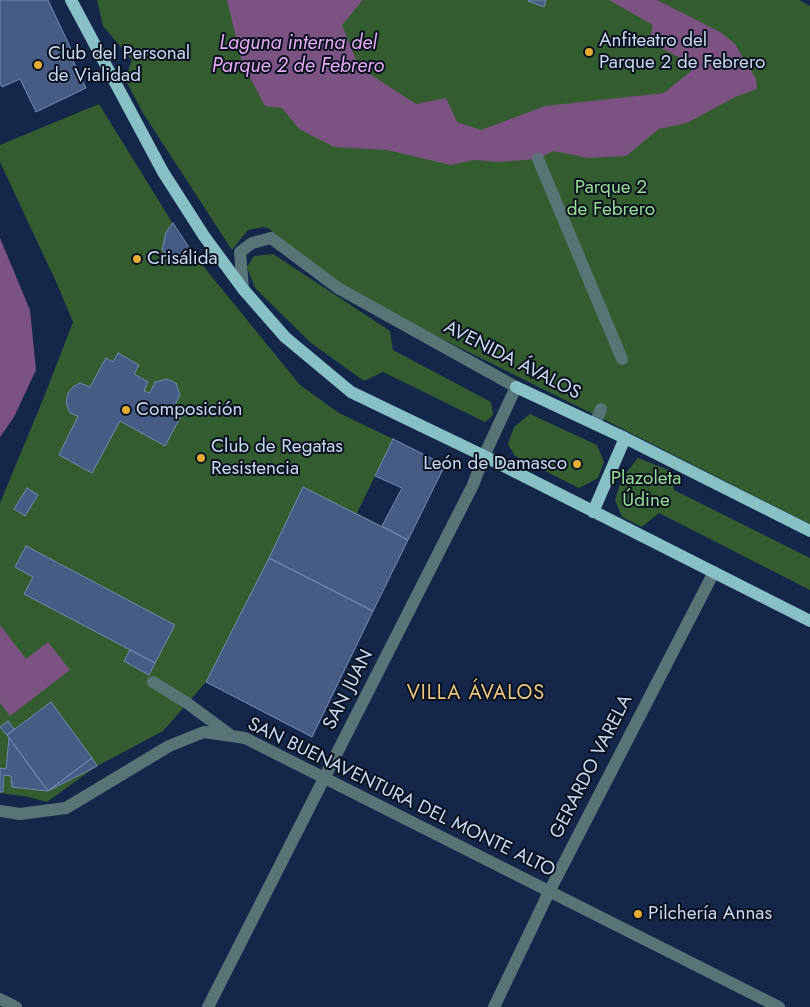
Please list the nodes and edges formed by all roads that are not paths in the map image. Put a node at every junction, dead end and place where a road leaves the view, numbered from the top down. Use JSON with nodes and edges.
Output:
{"nodes":[{"id":1,"x":71,"y":0,"type":"edge"},
{"id":2,"x":538,"y":159,"type":"dead end"},
{"id":3,"x":243,"y":289,"type":"junction"},
{"id":4,"x":622,"y":359,"type":"dead end"},
{"id":5,"x":516,"y":387,"type":"junction"},
{"id":6,"x":601,"y":409,"type":"dead end"},
{"id":7,"x":595,"y":424,"type":"junction"},
{"id":8,"x":625,"y":438,"type":"junction"},
{"id":9,"x":484,"y":456,"type":"junction"},
{"id":10,"x":593,"y":512,"type":"junction"},
{"id":11,"x":810,"y":531,"type":"edge"},
{"id":12,"x":714,"y":572,"type":"junction"},
{"id":13,"x":810,"y":621,"type":"edge"},
{"id":14,"x":153,"y":682,"type":"dead end"},
{"id":15,"x":229,"y":734,"type":"junction"},
{"id":16,"x":325,"y":778,"type":"junction"},
{"id":17,"x":0,"y":812,"type":"edge"},
{"id":18,"x":549,"y":892,"type":"junction"},
{"id":19,"x":0,"y":999,"type":"edge"},
{"id":20,"x":16,"y":1007,"type":"edge"},
{"id":21,"x":208,"y":1007,"type":"edge"},
{"id":22,"x":494,"y":1007,"type":"edge"},
{"id":23,"x":779,"y":1007,"type":"edge"}],
"edges":[{"from":1,"to":3,"type":"main road"},
{"from":2,"to":4,"type":"street"},
{"from":3,"to":5,"type":"street","name":"AVENIDA ÁVALOS"},
{"from":3,"to":9,"type":"main road"},
{"from":5,"to":7,"type":"main road","name":"AVENIDA ÁVALOS"},
{"from":5,"to":9,"type":"street","name":"SAN JUAN"},
{"from":6,"to":7,"type":"street"},
{"from":7,"to":8,"type":"main road","name":"AVENIDA ÁVALOS"},
{"from":8,"to":10,"type":"main road"},
{"from":8,"to":11,"type":"main road","name":"AVENIDA ÁVALOS"},
{"from":9,"to":10,"type":"main road"},
{"from":9,"to":16,"type":"street","name":"SAN JUAN"},
{"from":10,"to":12,"type":"main road"},
{"from":12,"to":13,"type":"main road"},
{"from":12,"to":18,"type":"street","name":"GERARDO VARELA"},
{"from":14,"to":15,"type":"street"},
{"from":15,"to":16,"type":"street","name":"SAN BUENAVENTURA DEL MONTE ALTO"},
{"from":15,"to":17,"type":"street","name":"SAN BUENAVENTURA DEL MONTE ALTO"},
{"from":16,"to":18,"type":"street","name":"SAN BUENAVENTURA DEL MONTE ALTO"},
{"from":16,"to":21,"type":"street","name":"SAN JUAN"},
{"from":18,"to":22,"type":"street","name":"GERARDO VARELA"},
{"from":18,"to":23,"type":"street","name":"SAN BUENAVENTURA DEL MONTE ALTO"},
{"from":19,"to":20,"type":"street"}]}
